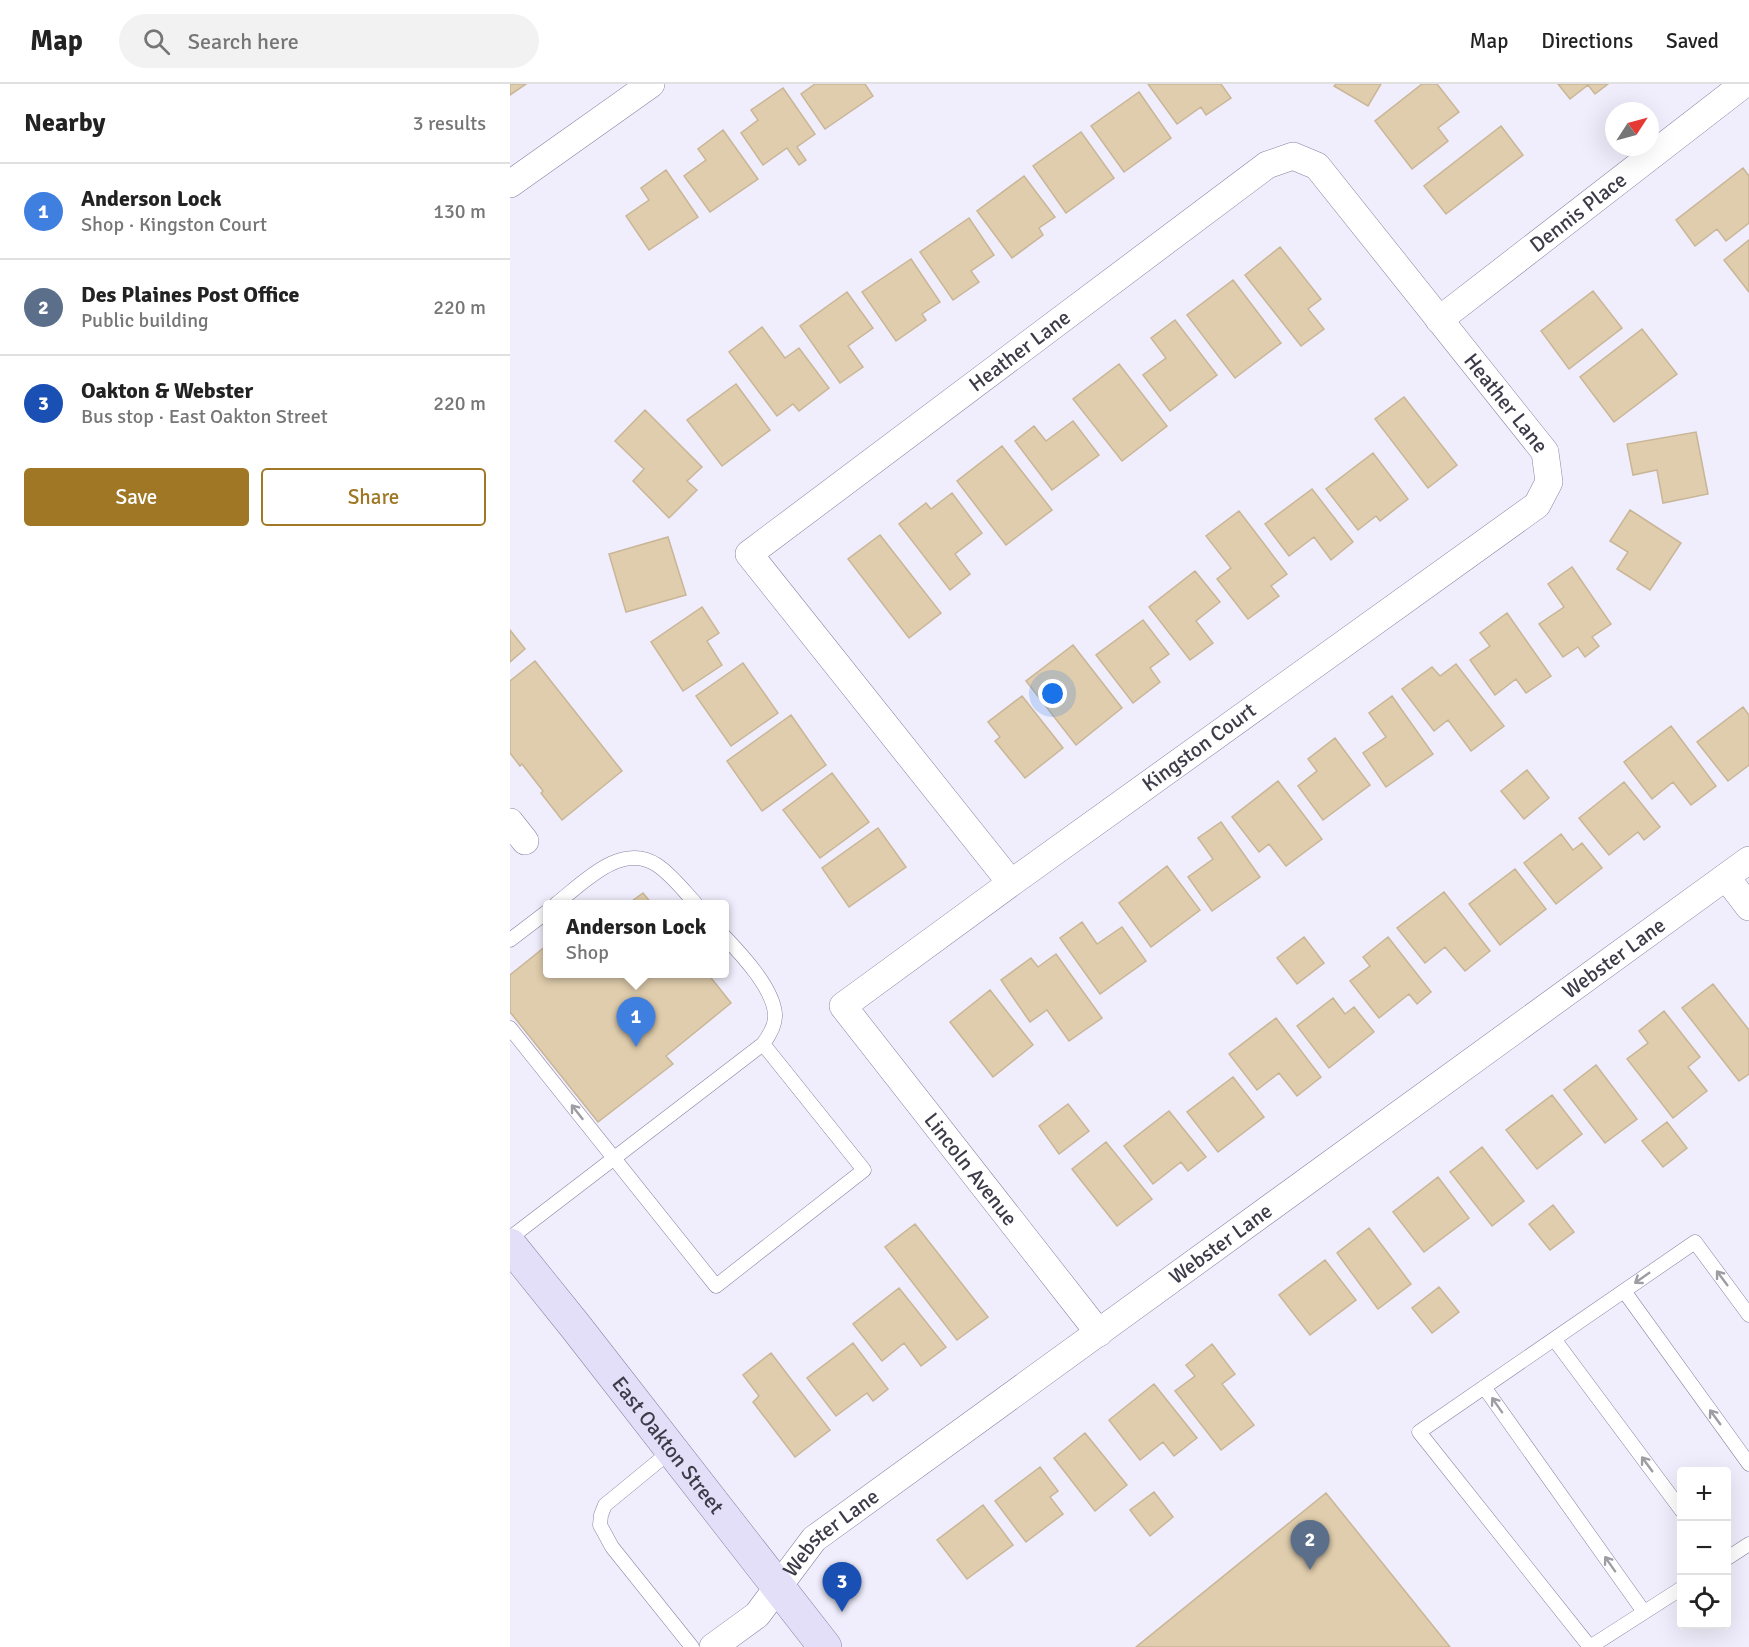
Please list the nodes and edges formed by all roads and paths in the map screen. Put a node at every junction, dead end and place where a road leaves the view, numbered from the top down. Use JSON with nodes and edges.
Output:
{"nodes":[{"id":1,"x":651,"y":84,"type":"edge"},
{"id":2,"x":1744,"y":84,"type":"edge"},
{"id":3,"x":510,"y":184,"type":"edge"},
{"id":4,"x":1439,"y":320,"type":"junction"},
{"id":5,"x":1549,"y":482,"type":"joint"},
{"id":6,"x":1749,"y":860,"type":"edge"},
{"id":7,"x":1726,"y":877,"type":"junction"},
{"id":8,"x":1011,"y":883,"type":"junction"},
{"id":9,"x":561,"y":900,"type":"edge"},
{"id":10,"x":692,"y":900,"type":"edge"},
{"id":11,"x":1749,"y":907,"type":"edge"},
{"id":12,"x":543,"y":915,"type":"edge"},
{"id":13,"x":510,"y":940,"type":"edge"},
{"id":14,"x":729,"y":941,"type":"edge"},
{"id":15,"x":843,"y":1006,"type":"joint"},
{"id":16,"x":510,"y":1028,"type":"edge"},
{"id":17,"x":763,"y":1044,"type":"junction"},
{"id":18,"x":613,"y":1158,"type":"junction"},
{"id":19,"x":510,"y":1238,"type":"edge"},
{"id":20,"x":510,"y":1245,"type":"edge"},
{"id":21,"x":1624,"y":1291,"type":"junction"},
{"id":22,"x":1749,"y":1315,"type":"edge"},
{"id":23,"x":1099,"y":1333,"type":"junction"},
{"id":24,"x":1554,"y":1339,"type":"junction"},
{"id":25,"x":1484,"y":1387,"type":"junction"},
{"id":26,"x":672,"y":1450,"type":"junction"},
{"id":27,"x":1749,"y":1464,"type":"edge"},
{"id":28,"x":1677,"y":1504,"type":"edge"},
{"id":29,"x":1749,"y":1544,"type":"edge"},
{"id":30,"x":1731,"y":1556,"type":"edge"},
{"id":31,"x":778,"y":1586,"type":"junction"},
{"id":32,"x":1677,"y":1591,"type":"edge"},
{"id":33,"x":1644,"y":1612,"type":"junction"},
{"id":34,"x":692,"y":1647,"type":"edge"},
{"id":35,"x":713,"y":1647,"type":"edge"},
{"id":36,"x":825,"y":1647,"type":"edge"},
{"id":37,"x":1590,"y":1647,"type":"edge"}],
"edges":[{"from":1,"to":3,"type":"street"},
{"from":2,"to":4,"type":"street","name":"Dennis Place"},
{"from":4,"to":5,"type":"street","name":"Heather Lane"},
{"from":4,"to":8,"type":"street","name":"Heather Lane"},
{"from":5,"to":8,"type":"street","name":"Kingston Court"},
{"from":6,"to":7,"type":"street","name":"Webster Lane"},
{"from":7,"to":11,"type":"street"},
{"from":7,"to":23,"type":"street","name":"Webster Lane"},
{"from":8,"to":15,"type":"street","name":"Kingston Court"},
{"from":9,"to":10,"type":"lane"},
{"from":12,"to":13,"type":"lane"},
{"from":14,"to":17,"type":"lane"},
{"from":15,"to":23,"type":"street","name":"Lincoln Avenue"},
{"from":18,"to":16,"type":"lane","one_way":true},
{"from":17,"to":18,"type":"lane"},
{"from":17,"to":18,"type":"lane"},
{"from":18,"to":19,"type":"lane"},
{"from":20,"to":26,"type":"main road","name":"East Oakton Street"},
{"from":22,"to":21,"type":"lane","one_way":true},
{"from":21,"to":24,"type":"lane"},
{"from":27,"to":21,"type":"lane","one_way":true},
{"from":23,"to":31,"type":"street","name":"Webster Lane"},
{"from":24,"to":25,"type":"lane"},
{"from":28,"to":24,"type":"lane","one_way":true},
{"from":33,"to":25,"type":"lane","one_way":true},
{"from":25,"to":37,"type":"lane"},
{"from":26,"to":31,"type":"main road","name":"East Oakton Street"},
{"from":26,"to":34,"type":"lane"},
{"from":29,"to":30,"type":"lane"},
{"from":31,"to":35,"type":"street","name":"Webster Lane"},
{"from":31,"to":36,"type":"main road","name":"East Oakton Street"},
{"from":32,"to":33,"type":"lane"},
{"from":33,"to":37,"type":"lane"}]}
